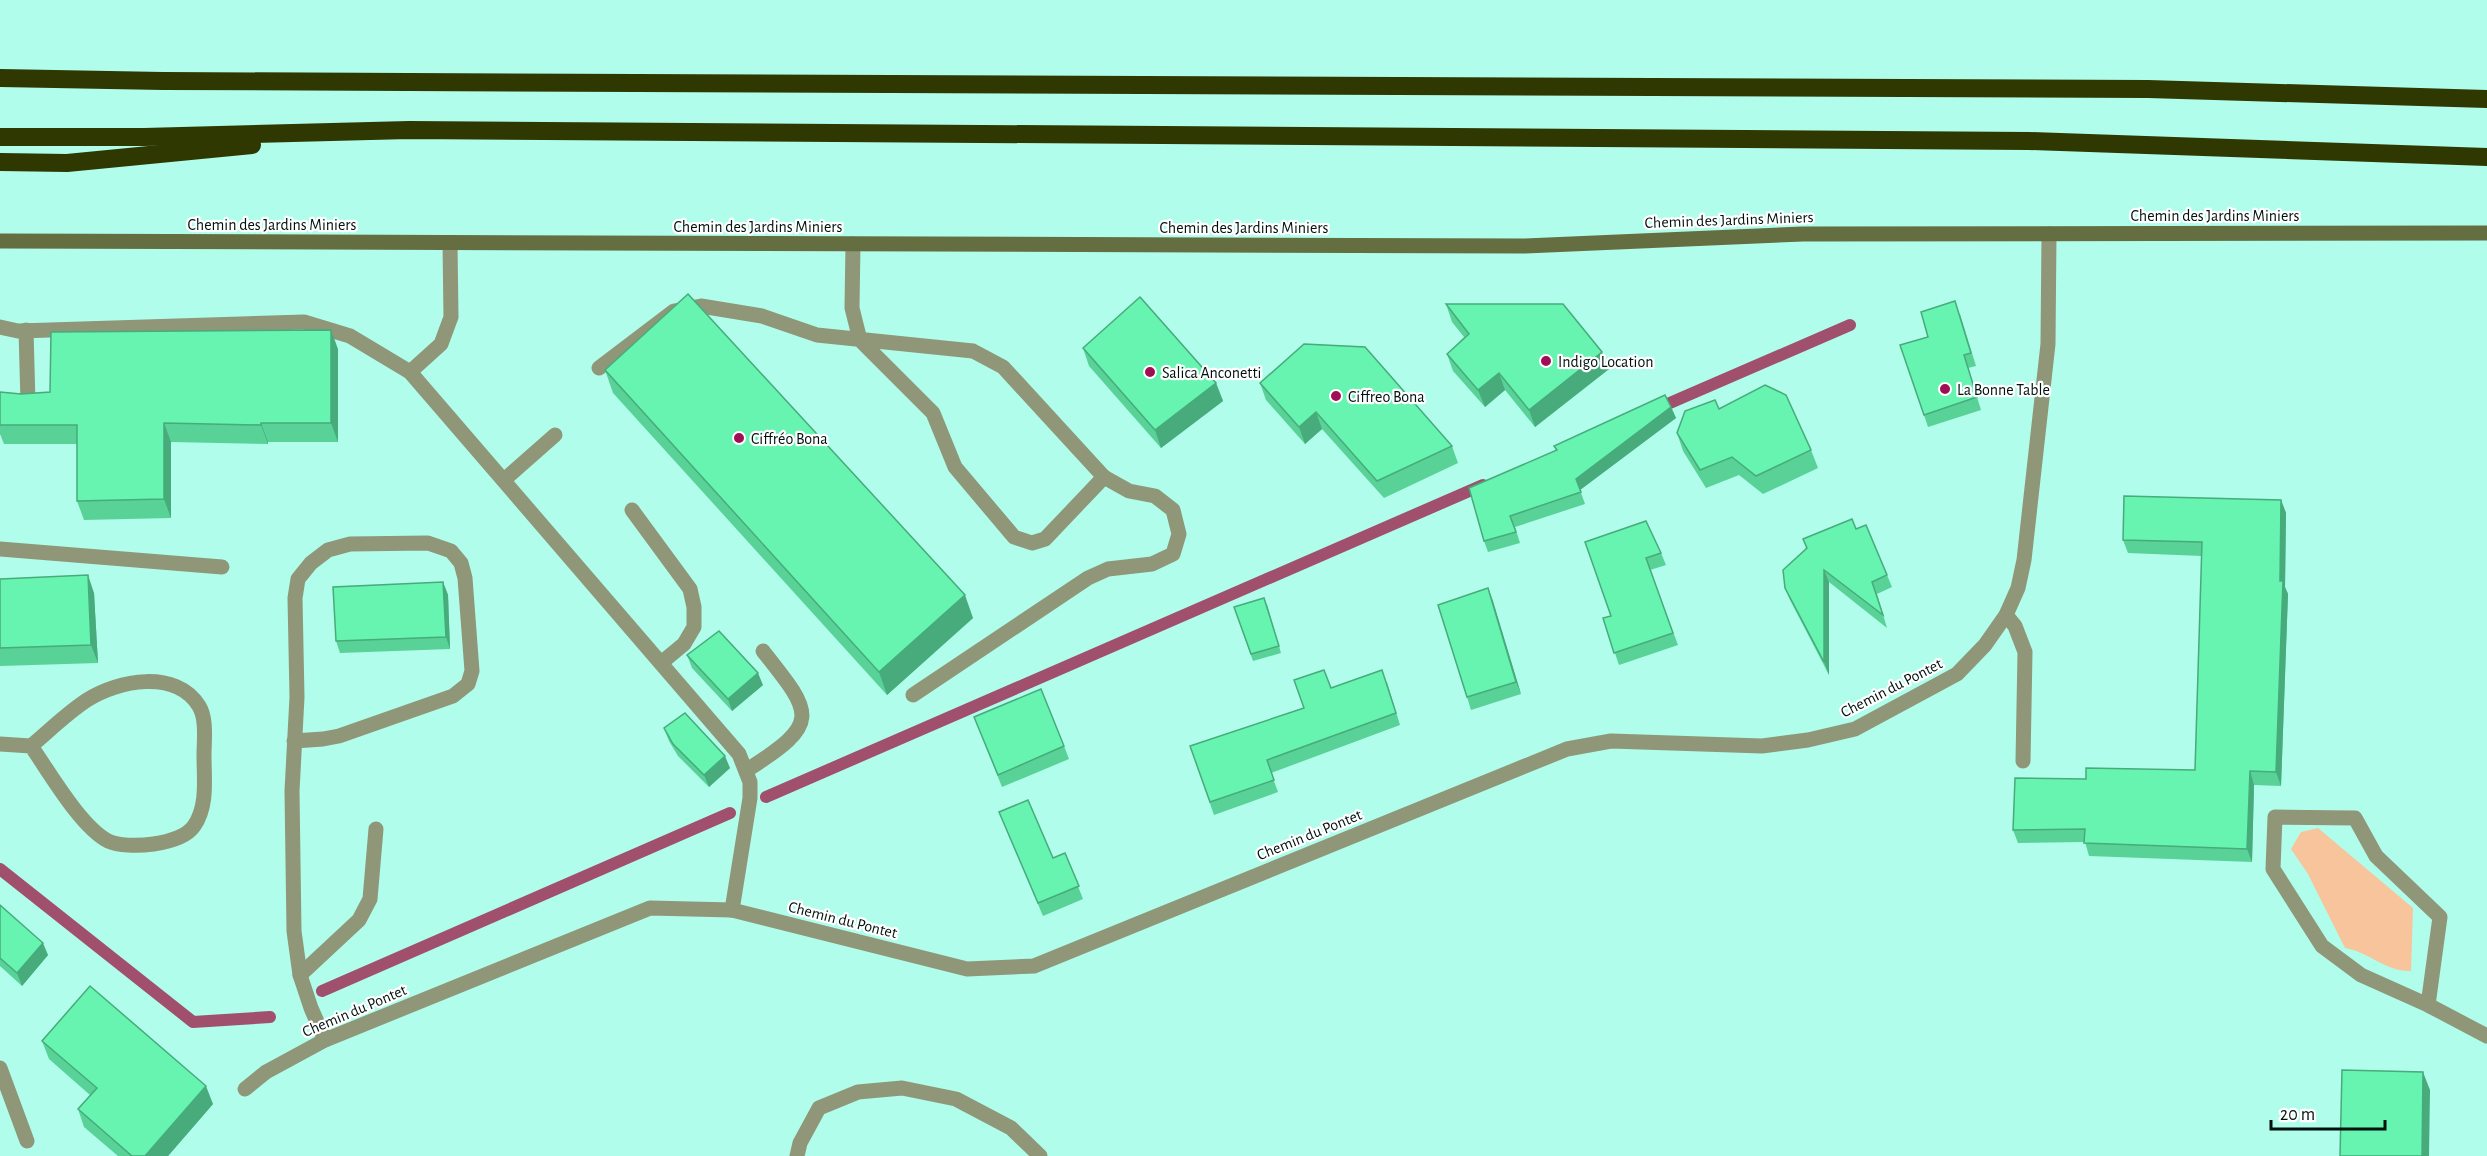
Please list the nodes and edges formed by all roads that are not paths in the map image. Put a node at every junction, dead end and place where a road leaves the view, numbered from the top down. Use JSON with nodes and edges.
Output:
{"nodes":[{"id":1,"x":0,"y":78,"type":"edge"},
{"id":2,"x":2487,"y":99,"type":"edge"},
{"id":3,"x":409,"y":130,"type":"junction"},
{"id":4,"x":0,"y":137,"type":"edge"},
{"id":5,"x":2487,"y":157,"type":"edge"},
{"id":6,"x":0,"y":162,"type":"edge"},
{"id":7,"x":2487,"y":233,"type":"edge"},
{"id":8,"x":2049,"y":234,"type":"junction"},
{"id":9,"x":0,"y":241,"type":"edge"},
{"id":10,"x":450,"y":243,"type":"junction"},
{"id":11,"x":853,"y":244,"type":"junction"},
{"id":12,"x":0,"y":327,"type":"edge"},
{"id":13,"x":26,"y":330,"type":"junction"},
{"id":14,"x":860,"y":340,"type":"junction"},
{"id":15,"x":599,"y":368,"type":"dead end"},
{"id":16,"x":410,"y":372,"type":"junction"},
{"id":17,"x":28,"y":403,"type":"edge"},
{"id":18,"x":555,"y":435,"type":"dead end"},
{"id":19,"x":1104,"y":477,"type":"junction"},
{"id":20,"x":504,"y":480,"type":"junction"},
{"id":21,"x":632,"y":510,"type":"dead end"},
{"id":22,"x":0,"y":549,"type":"edge"},
{"id":23,"x":222,"y":567,"type":"dead end"},
{"id":24,"x":2006,"y":615,"type":"junction"},
{"id":25,"x":763,"y":651,"type":"dead end"},
{"id":26,"x":661,"y":663,"type":"junction"},
{"id":27,"x":913,"y":695,"type":"dead end"},
{"id":28,"x":294,"y":741,"type":"junction"},
{"id":29,"x":0,"y":744,"type":"edge"},
{"id":30,"x":31,"y":746,"type":"junction"},
{"id":31,"x":2023,"y":761,"type":"dead end"},
{"id":32,"x":747,"y":770,"type":"junction"},
{"id":33,"x":376,"y":829,"type":"dead end"},
{"id":34,"x":732,"y":910,"type":"junction"},
{"id":35,"x":300,"y":975,"type":"junction"},
{"id":36,"x":2428,"y":1005,"type":"junction"},
{"id":37,"x":2487,"y":1036,"type":"edge"},
{"id":38,"x":325,"y":1040,"type":"junction"},
{"id":39,"x":0,"y":1068,"type":"edge"},
{"id":40,"x":245,"y":1089,"type":"dead end"},
{"id":41,"x":27,"y":1141,"type":"dead end"},
{"id":42,"x":797,"y":1156,"type":"edge"},
{"id":43,"x":1040,"y":1156,"type":"edge"}],
"edges":[{"from":1,"to":2,"type":"highway"},
{"from":3,"to":4,"type":"highway"},
{"from":3,"to":5,"type":"highway"},
{"from":3,"to":6,"type":"highway"},
{"from":7,"to":8,"type":"street","name":"Chemin des Jardins Miniers"},
{"from":8,"to":11,"type":"street","name":"Chemin des Jardins Miniers"},
{"from":8,"to":24,"type":"street","name":"Chemin du Pontet"},
{"from":9,"to":10,"type":"street","name":"Chemin des Jardins Miniers"},
{"from":10,"to":11,"type":"street","name":"Chemin des Jardins Miniers"},
{"from":10,"to":16,"type":"street"},
{"from":11,"to":14,"type":"street"},
{"from":12,"to":13,"type":"street"},
{"from":13,"to":16,"type":"street"},
{"from":13,"to":17,"type":"street"},
{"from":14,"to":15,"type":"street"},
{"from":14,"to":19,"type":"street"},
{"from":14,"to":19,"type":"street"},
{"from":16,"to":20,"type":"street"},
{"from":18,"to":20,"type":"street"},
{"from":19,"to":27,"type":"street"},
{"from":20,"to":26,"type":"street"},
{"from":21,"to":26,"type":"street"},
{"from":22,"to":23,"type":"street"},
{"from":24,"to":31,"type":"street"},
{"from":24,"to":34,"type":"street","name":"Chemin du Pontet"},
{"from":25,"to":32,"type":"street"},
{"from":26,"to":32,"type":"street"},
{"from":28,"to":28,"type":"street"},
{"from":28,"to":35,"type":"street"},
{"from":29,"to":30,"type":"street"},
{"from":30,"to":30,"type":"street"},
{"from":32,"to":34,"type":"street"},
{"from":33,"to":35,"type":"street"},
{"from":34,"to":38,"type":"street","name":"Chemin du Pontet"},
{"from":35,"to":38,"type":"street"},
{"from":36,"to":36,"type":"street"},
{"from":36,"to":37,"type":"street"},
{"from":38,"to":40,"type":"street","name":"Chemin du Pontet"},
{"from":39,"to":41,"type":"street"},
{"from":42,"to":43,"type":"street"}]}
